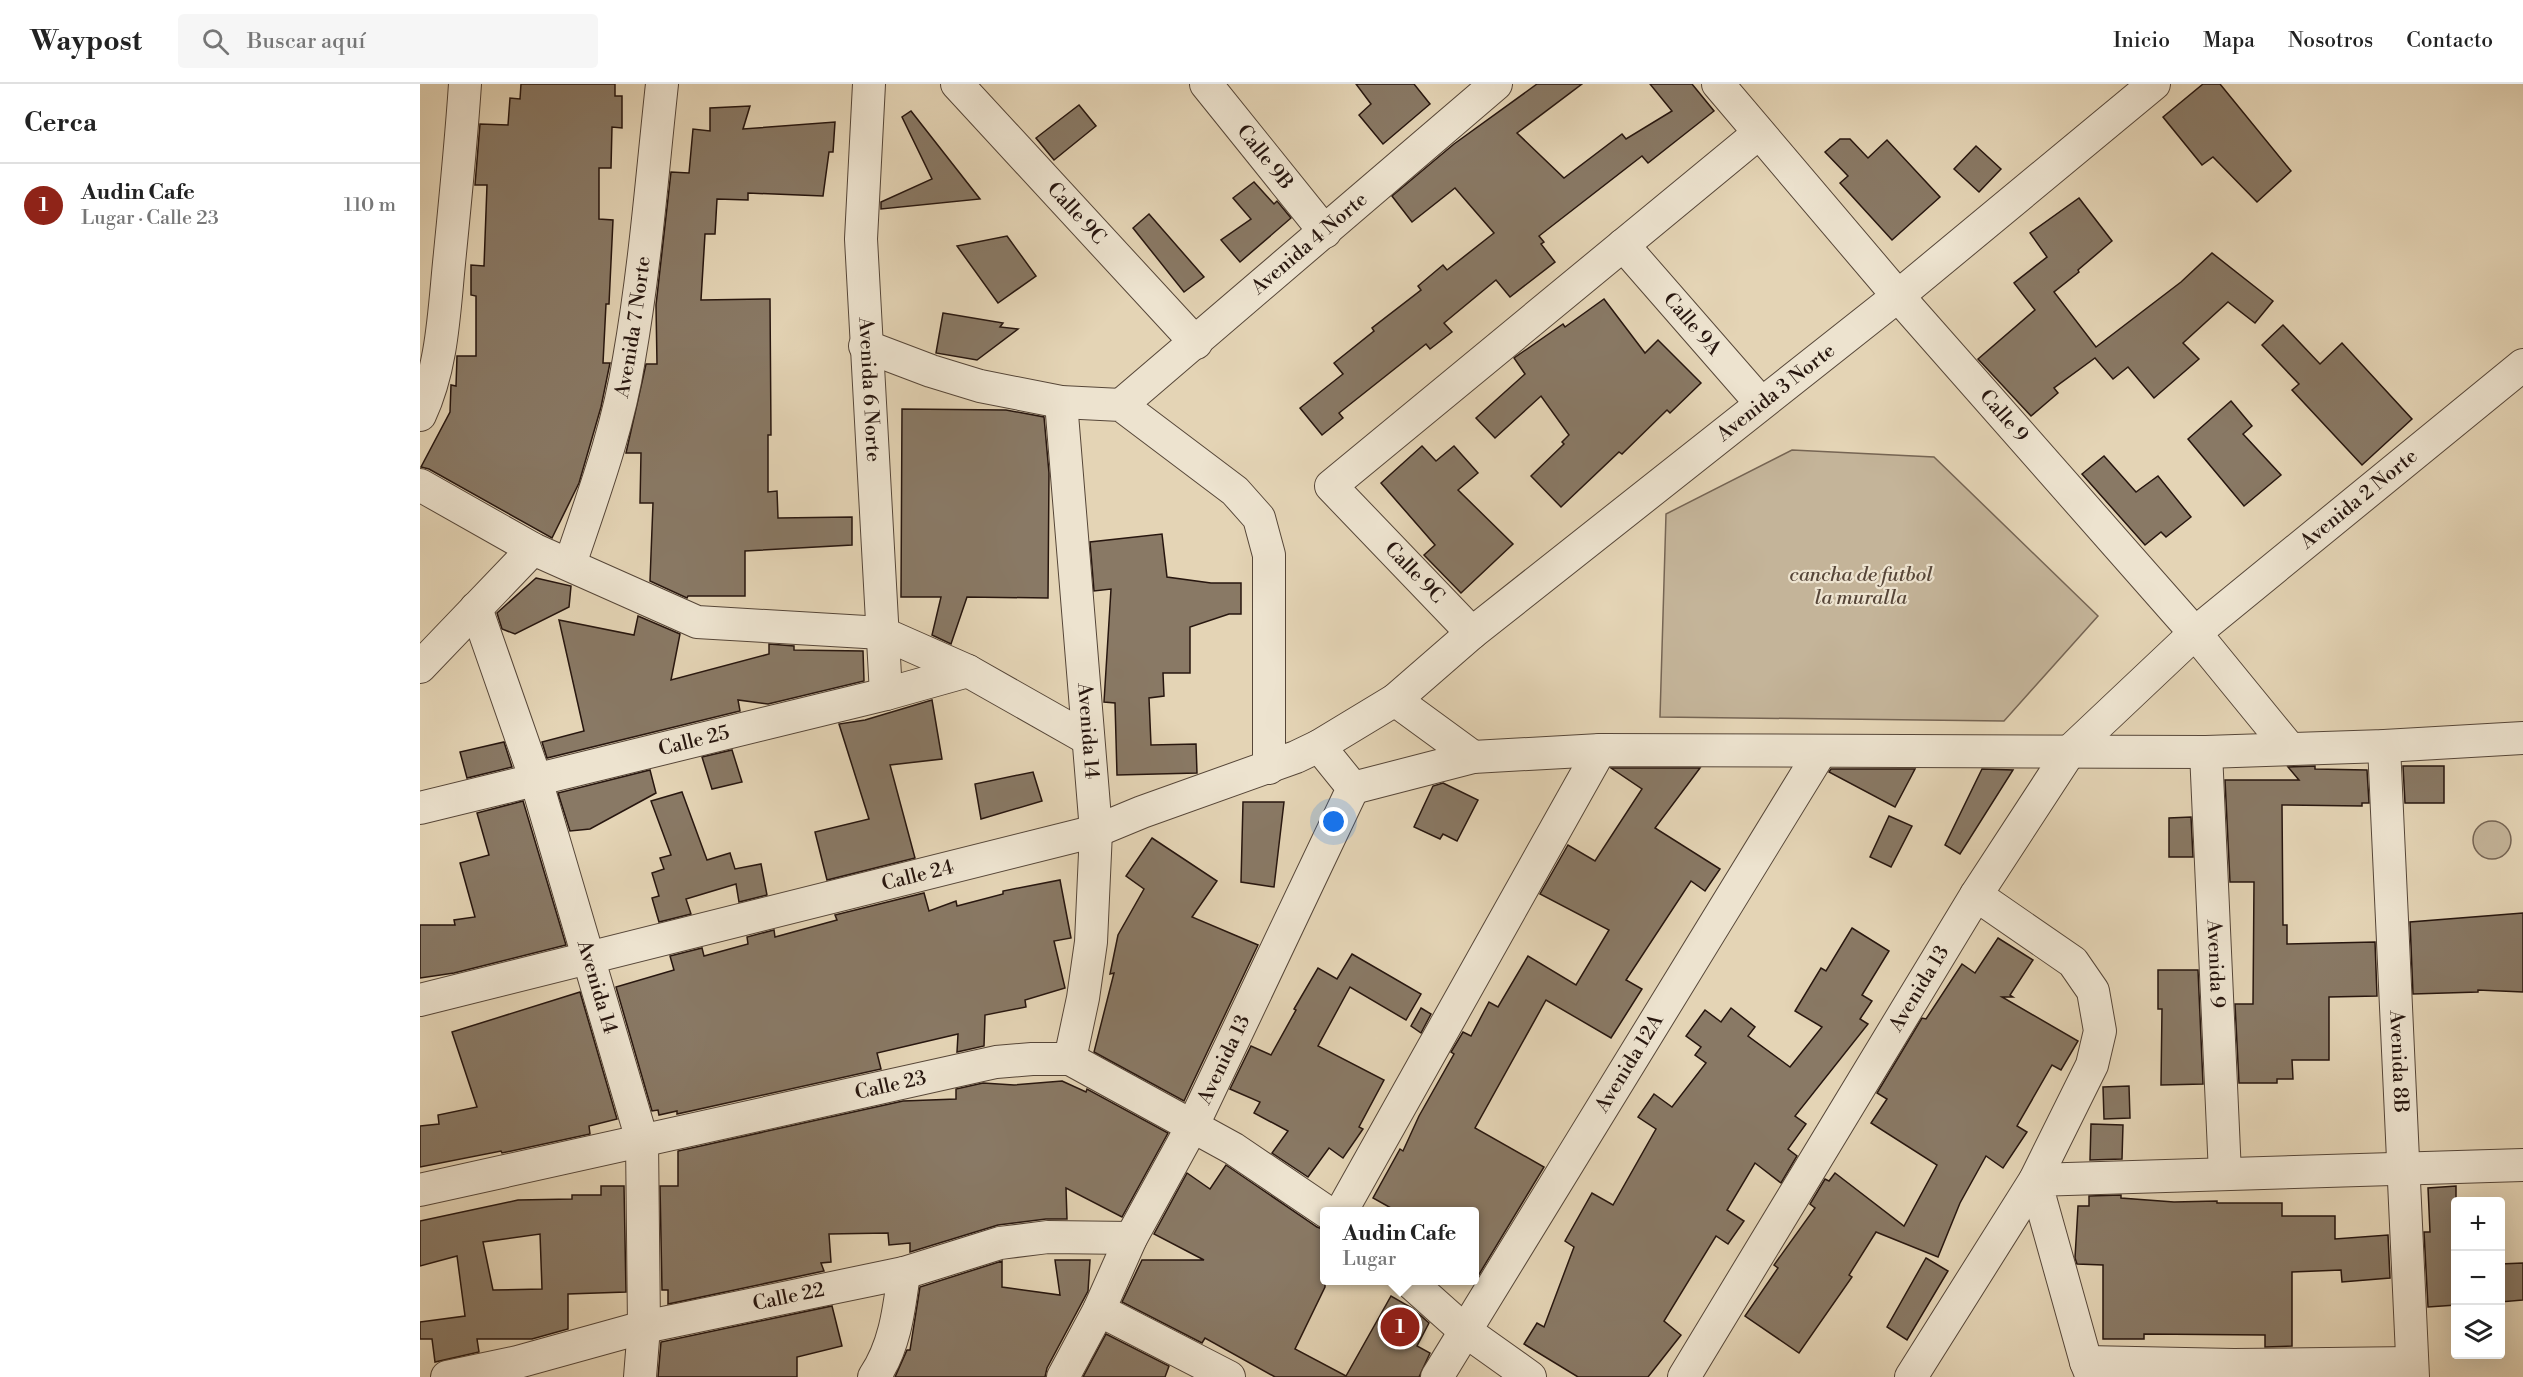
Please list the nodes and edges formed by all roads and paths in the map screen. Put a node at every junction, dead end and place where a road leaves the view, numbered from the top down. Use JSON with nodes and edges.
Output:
{"nodes":[{"id":1,"x":465,"y":84,"type":"edge"},
{"id":2,"x":662,"y":84,"type":"edge"},
{"id":3,"x":869,"y":84,"type":"edge"},
{"id":4,"x":957,"y":84,"type":"edge"},
{"id":5,"x":1206,"y":84,"type":"edge"},
{"id":6,"x":1718,"y":84,"type":"edge"},
{"id":7,"x":2154,"y":84,"type":"edge"},
{"id":8,"x":1480,"y":89,"type":"edge"},
{"id":9,"x":1759,"y":133,"type":"junction"},
{"id":10,"x":1325,"y":232,"type":"junction"},
{"id":11,"x":1623,"y":245,"type":"junction"},
{"id":12,"x":1898,"y":296,"type":"junction"},
{"id":13,"x":1196,"y":343,"type":"junction"},
{"id":14,"x":865,"y":346,"type":"junction"},
{"id":15,"x":2523,"y":366,"type":"edge"},
{"id":16,"x":1061,"y":402,"type":"junction"},
{"id":17,"x":1760,"y":402,"type":"junction"},
{"id":18,"x":1121,"y":405,"type":"junction"},
{"id":19,"x":420,"y":415,"type":"edge"},
{"id":20,"x":420,"y":485,"type":"edge"},
{"id":21,"x":533,"y":549,"type":"junction"},
{"id":22,"x":570,"y":564,"type":"junction"},
{"id":23,"x":476,"y":608,"type":"junction"},
{"id":24,"x":882,"y":633,"type":"junction"},
{"id":25,"x":1472,"y":633,"type":"junction"},
{"id":26,"x":2195,"y":633,"type":"junction"},
{"id":27,"x":420,"y":667,"type":"edge"},
{"id":28,"x":968,"y":671,"type":"junction"},
{"id":29,"x":886,"y":694,"type":"junction"},
{"id":30,"x":1395,"y":700,"type":"junction"},
{"id":31,"x":2523,"y":738,"type":"edge"},
{"id":32,"x":1088,"y":739,"type":"junction"},
{"id":33,"x":1319,"y":746,"type":"junction"},
{"id":34,"x":2384,"y":746,"type":"junction"},
{"id":35,"x":2289,"y":748,"type":"junction"},
{"id":36,"x":1600,"y":750,"type":"junction"},
{"id":37,"x":1821,"y":751,"type":"junction"},
{"id":38,"x":2070,"y":751,"type":"junction"},
{"id":39,"x":2206,"y":752,"type":"junction"},
{"id":40,"x":1473,"y":757,"type":"junction"},
{"id":41,"x":1269,"y":768,"type":"junction"},
{"id":42,"x":536,"y":780,"type":"junction"},
{"id":43,"x":1353,"y":788,"type":"junction"},
{"id":44,"x":420,"y":808,"type":"edge"},
{"id":45,"x":1096,"y":831,"type":"junction"},
{"id":46,"x":1976,"y":895,"type":"junction"},
{"id":47,"x":590,"y":958,"type":"junction"},
{"id":48,"x":420,"y":1000,"type":"edge"},
{"id":49,"x":1070,"y":1059,"type":"junction"},
{"id":50,"x":1193,"y":1125,"type":"junction"},
{"id":51,"x":642,"y":1140,"type":"junction"},
{"id":52,"x":2523,"y":1165,"type":"edge"},
{"id":53,"x":2403,"y":1169,"type":"junction"},
{"id":54,"x":2225,"y":1174,"type":"junction"},
{"id":55,"x":2035,"y":1180,"type":"junction"},
{"id":56,"x":420,"y":1190,"type":"edge"},
{"id":57,"x":1320,"y":1207,"type":"edge"},
{"id":58,"x":1344,"y":1207,"type":"edge"},
{"id":59,"x":1131,"y":1238,"type":"junction"},
{"id":60,"x":904,"y":1273,"type":"junction"},
{"id":61,"x":1413,"y":1285,"type":"edge"},
{"id":62,"x":1099,"y":1310,"type":"junction"},
{"id":63,"x":644,"y":1327,"type":"junction"},
{"id":64,"x":1464,"y":1330,"type":"junction"},
{"id":65,"x":2089,"y":1370,"type":"edge"},
{"id":66,"x":2412,"y":1370,"type":"edge"},
{"id":67,"x":2234,"y":1371,"type":"edge"},
{"id":68,"x":447,"y":1377,"type":"edge"},
{"id":69,"x":640,"y":1377,"type":"edge"},
{"id":70,"x":874,"y":1377,"type":"edge"},
{"id":71,"x":1064,"y":1377,"type":"edge"},
{"id":72,"x":1229,"y":1377,"type":"edge"},
{"id":73,"x":1437,"y":1377,"type":"edge"},
{"id":74,"x":1530,"y":1377,"type":"edge"},
{"id":75,"x":1684,"y":1377,"type":"edge"},
{"id":76,"x":1911,"y":1377,"type":"edge"}],
"edges":[{"from":1,"to":19,"type":"street"},
{"from":2,"to":22,"type":"street","name":"Avenida 7 Norte"},
{"from":3,"to":14,"type":"street","name":"Avenida 6 Norte"},
{"from":4,"to":13,"type":"street","name":"Calle 9C"},
{"from":5,"to":10,"type":"street","name":"Calle 9B"},
{"from":6,"to":9,"type":"street","name":"Calle 9"},
{"from":7,"to":12,"type":"street","name":"Avenida 3 Norte"},
{"from":8,"to":10,"type":"street","name":"Avenida 4 Norte"},
{"from":9,"to":11,"type":"street"},
{"from":9,"to":12,"type":"street","name":"Calle 9"},
{"from":10,"to":13,"type":"street","name":"Avenida 4 Norte"},
{"from":11,"to":17,"type":"street","name":"Calle 9A"},
{"from":11,"to":25,"type":"street","name":"Calle 9C"},
{"from":12,"to":17,"type":"street","name":"Avenida 3 Norte"},
{"from":12,"to":26,"type":"street","name":"Calle 9"},
{"from":13,"to":18,"type":"street","name":"Avenida 4 Norte"},
{"from":14,"to":16,"type":"street"},
{"from":14,"to":24,"type":"street","name":"Avenida 6 Norte"},
{"from":15,"to":26,"type":"street","name":"Avenida 2 Norte"},
{"from":16,"to":18,"type":"street"},
{"from":16,"to":32,"type":"street","name":"Avenida 14"},
{"from":17,"to":25,"type":"street","name":"Avenida 3 Norte"},
{"from":18,"to":41,"type":"street"},
{"from":20,"to":21,"type":"street"},
{"from":21,"to":22,"type":"street"},
{"from":21,"to":23,"type":"street"},
{"from":22,"to":24,"type":"street"},
{"from":23,"to":27,"type":"street"},
{"from":23,"to":42,"type":"street","name":"Avenida 14"},
{"from":24,"to":28,"type":"street"},
{"from":24,"to":29,"type":"street","name":"Avenida 6 Norte"},
{"from":25,"to":30,"type":"street","name":"Avenida 3 Norte"},
{"from":26,"to":35,"type":"street","name":"Calle 9"},
{"from":26,"to":38,"type":"street","name":"Avenida 13"},
{"from":28,"to":29,"type":"street","name":"Calle 25"},
{"from":28,"to":32,"type":"street"},
{"from":29,"to":42,"type":"street","name":"Calle 25"},
{"from":30,"to":33,"type":"street","name":"Calle 24"},
{"from":30,"to":40,"type":"street"},
{"from":31,"to":34,"type":"street"},
{"from":32,"to":45,"type":"street","name":"Avenida 14"},
{"from":33,"to":41,"type":"street","name":"Calle 24"},
{"from":33,"to":43,"type":"street"},
{"from":34,"to":35,"type":"street"},
{"from":34,"to":53,"type":"street","name":"Avenida 8B"},
{"from":35,"to":39,"type":"street"},
{"from":36,"to":37,"type":"street"},
{"from":36,"to":40,"type":"street"},
{"from":36,"to":58,"type":"street"},
{"from":37,"to":38,"type":"street"},
{"from":37,"to":64,"type":"street","name":"Avenida 12A"},
{"from":38,"to":39,"type":"street"},
{"from":38,"to":46,"type":"street","name":"Avenida 13"},
{"from":39,"to":54,"type":"street","name":"Avenida 9"},
{"from":40,"to":43,"type":"street"},
{"from":41,"to":45,"type":"street","name":"Calle 24"},
{"from":42,"to":44,"type":"street","name":"Calle 25"},
{"from":42,"to":47,"type":"street","name":"Avenida 14"},
{"from":43,"to":50,"type":"street","name":"Avenida 13"},
{"from":45,"to":47,"type":"street","name":"Calle 24"},
{"from":45,"to":49,"type":"street","name":"Avenida 14"},
{"from":46,"to":55,"type":"street"},
{"from":46,"to":75,"type":"street","name":"Avenida 13"},
{"from":47,"to":48,"type":"street","name":"Calle 24"},
{"from":47,"to":51,"type":"street","name":"Avenida 14"},
{"from":49,"to":50,"type":"street","name":"Calle 23"},
{"from":49,"to":51,"type":"street","name":"Calle 23"},
{"from":50,"to":57,"type":"street","name":"Calle 23"},
{"from":50,"to":59,"type":"street","name":"Avenida 13"},
{"from":51,"to":56,"type":"street","name":"Calle 23"},
{"from":51,"to":63,"type":"street","name":"Avenida 14"},
{"from":52,"to":53,"type":"street"},
{"from":53,"to":54,"type":"street"},
{"from":53,"to":66,"type":"street","name":"Avenida 8B"},
{"from":54,"to":55,"type":"street"},
{"from":55,"to":65,"type":"street"},
{"from":55,"to":76,"type":"street"},
{"from":59,"to":60,"type":"street","name":"Calle 22"},
{"from":59,"to":62,"type":"street","name":"Avenida 13"},
{"from":60,"to":63,"type":"street","name":"Calle 22"},
{"from":60,"to":70,"type":"street"},
{"from":61,"to":64,"type":"street"},
{"from":62,"to":71,"type":"street","name":"Avenida 13"},
{"from":62,"to":72,"type":"street"},
{"from":63,"to":68,"type":"street","name":"Calle 22"},
{"from":63,"to":69,"type":"street","name":"Avenida 14"},
{"from":64,"to":73,"type":"street","name":"Avenida 12A"},
{"from":64,"to":74,"type":"street"},
{"from":65,"to":67,"type":"street"},
{"from":66,"to":67,"type":"street"}]}
